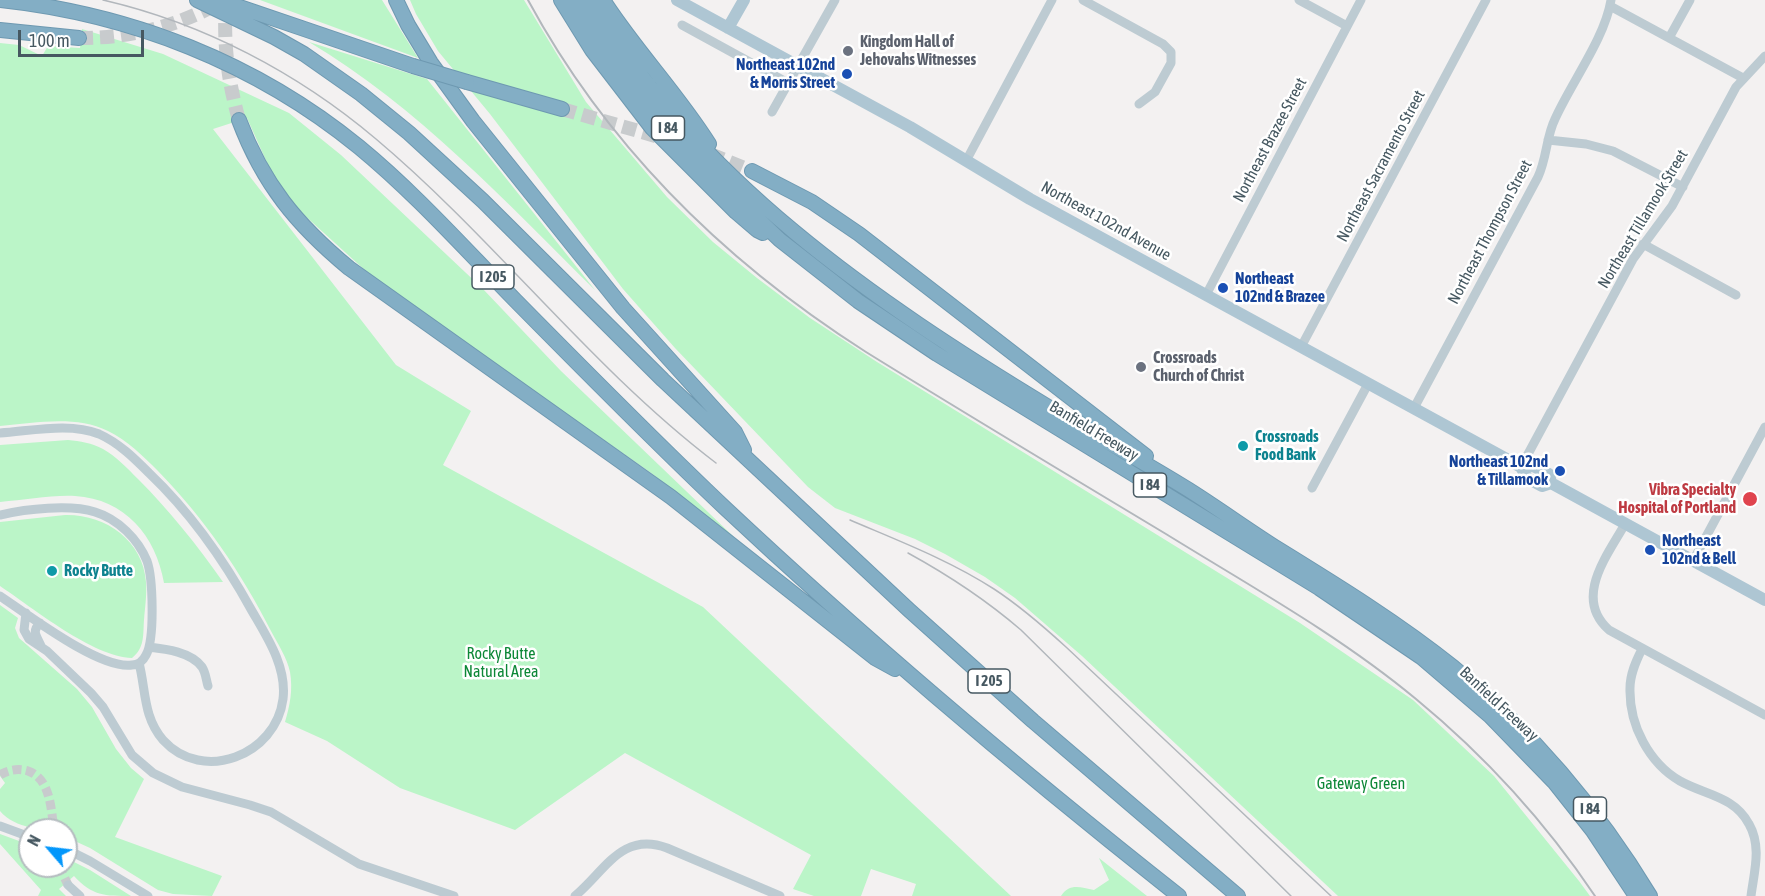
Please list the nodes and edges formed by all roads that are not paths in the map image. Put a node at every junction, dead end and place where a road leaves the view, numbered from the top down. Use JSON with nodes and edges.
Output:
{"nodes":[{"id":1,"x":0,"y":0,"type":"edge"},
{"id":2,"x":197,"y":0,"type":"edge"},
{"id":3,"x":219,"y":0,"type":"edge"},
{"id":4,"x":396,"y":0,"type":"edge"},
{"id":5,"x":561,"y":0,"type":"edge"},
{"id":6,"x":576,"y":0,"type":"edge"},
{"id":7,"x":590,"y":0,"type":"edge"},
{"id":8,"x":603,"y":0,"type":"edge"},
{"id":9,"x":677,"y":0,"type":"edge"},
{"id":10,"x":744,"y":0,"type":"edge"},
{"id":11,"x":835,"y":0,"type":"edge"},
{"id":12,"x":1052,"y":0,"type":"edge"},
{"id":13,"x":1083,"y":0,"type":"edge"},
{"id":14,"x":1299,"y":0,"type":"edge"},
{"id":15,"x":1361,"y":0,"type":"edge"},
{"id":16,"x":1486,"y":0,"type":"edge"},
{"id":17,"x":1690,"y":0,"type":"edge"},
{"id":18,"x":1611,"y":3,"type":"edge"},
{"id":19,"x":682,"y":25,"type":"dead end"},
{"id":20,"x":1347,"y":26,"type":"junction"},
{"id":21,"x":728,"y":28,"type":"junction"},
{"id":22,"x":0,"y":30,"type":"edge"},
{"id":23,"x":80,"y":38,"type":"tunnel mouth"},
{"id":24,"x":1669,"y":39,"type":"junction"},
{"id":25,"x":1765,"y":57,"type":"edge"},
{"id":26,"x":798,"y":67,"type":"junction"},
{"id":27,"x":1743,"y":78,"type":"junction"},
{"id":28,"x":788,"y":82,"type":"junction"},
{"id":29,"x":1139,"y":104,"type":"dead end"},
{"id":30,"x":562,"y":109,"type":"tunnel mouth"},
{"id":31,"x":772,"y":112,"type":"dead end"},
{"id":32,"x":239,"y":120,"type":"tunnel mouth"},
{"id":33,"x":1548,"y":140,"type":"junction"},
{"id":34,"x":966,"y":161,"type":"junction"},
{"id":35,"x":723,"y":166,"type":"junction"},
{"id":36,"x":753,"y":171,"type":"tunnel mouth"},
{"id":37,"x":1683,"y":187,"type":"junction"},
{"id":38,"x":780,"y":240,"type":"junction"},
{"id":39,"x":1643,"y":244,"type":"junction"},
{"id":40,"x":1206,"y":295,"type":"junction"},
{"id":41,"x":1736,"y":295,"type":"dead end"},
{"id":42,"x":1301,"y":347,"type":"junction"},
{"id":43,"x":1368,"y":384,"type":"junction"},
{"id":44,"x":1414,"y":408,"type":"junction"},
{"id":45,"x":1765,"y":427,"type":"edge"},
{"id":46,"x":0,"y":433,"type":"edge"},
{"id":47,"x":748,"y":457,"type":"junction"},
{"id":48,"x":1521,"y":467,"type":"junction"},
{"id":49,"x":1312,"y":488,"type":"dead end"},
{"id":50,"x":1189,"y":490,"type":"junction"},
{"id":51,"x":0,"y":515,"type":"edge"},
{"id":52,"x":1625,"y":524,"type":"junction"},
{"id":53,"x":1693,"y":561,"type":"junction"},
{"id":54,"x":0,"y":596,"type":"edge"},
{"id":55,"x":1765,"y":600,"type":"edge"},
{"id":56,"x":26,"y":613,"type":"junction"},
{"id":57,"x":40,"y":623,"type":"junction"},
{"id":58,"x":41,"y":646,"type":"junction"},
{"id":59,"x":149,"y":648,"type":"junction"},
{"id":60,"x":1642,"y":649,"type":"junction"},
{"id":61,"x":139,"y":663,"type":"junction"},
{"id":62,"x":912,"y":678,"type":"junction"},
{"id":63,"x":208,"y":686,"type":"dead end"},
{"id":64,"x":1765,"y":715,"type":"edge"},
{"id":65,"x":0,"y":826,"type":"edge"},
{"id":66,"x":18,"y":833,"type":"edge"},
{"id":67,"x":78,"y":855,"type":"edge"},
{"id":68,"x":68,"y":885,"type":"tunnel mouth"},
{"id":69,"x":80,"y":896,"type":"edge"},
{"id":70,"x":148,"y":896,"type":"edge"},
{"id":71,"x":454,"y":896,"type":"edge"},
{"id":72,"x":575,"y":896,"type":"edge"},
{"id":73,"x":780,"y":896,"type":"edge"},
{"id":74,"x":1179,"y":896,"type":"edge"},
{"id":75,"x":1238,"y":896,"type":"edge"},
{"id":76,"x":1636,"y":896,"type":"edge"},
{"id":77,"x":1650,"y":896,"type":"edge"},
{"id":78,"x":1751,"y":896,"type":"edge"}],
"edges":[{"from":1,"to":62,"type":"highway","number":"I 205"},
{"from":2,"to":47,"type":"highway","number":"I 205"},
{"from":3,"to":30,"type":"highway","bridge":true},
{"from":4,"to":47,"type":"highway"},
{"from":5,"to":38,"type":"highway"},
{"from":6,"to":38,"type":"highway","name":"Banfield Freeway","number":"I 84"},
{"from":7,"to":35,"type":"highway","name":"Banfield Freeway","number":"I 84"},
{"from":8,"to":35,"type":"highway"},
{"from":9,"to":21,"type":"main road","name":"Northeast 102nd Avenue"},
{"from":10,"to":21,"type":"main road"},
{"from":11,"to":26,"type":"street"},
{"from":12,"to":34,"type":"street"},
{"from":13,"to":29,"type":"street"},
{"from":14,"to":20,"type":"street"},
{"from":15,"to":20,"type":"street","name":"Northeast Brazee Street"},
{"from":16,"to":42,"type":"street","name":"Northeast Sacramento Street"},
{"from":17,"to":24,"type":"street"},
{"from":18,"to":24,"type":"street"},
{"from":18,"to":33,"type":"street","name":"Northeast Thompson Street"},
{"from":19,"to":28,"type":"street"},
{"from":20,"to":40,"type":"street","name":"Northeast Brazee Street"},
{"from":21,"to":26,"type":"main road","name":"Northeast 102nd Avenue"},
{"from":22,"to":23,"type":"highway"},
{"from":24,"to":27,"type":"street"},
{"from":25,"to":27,"type":"street","name":"Northeast Tillamook Street"},
{"from":26,"to":28,"type":"street"},
{"from":26,"to":34,"type":"main road","name":"Northeast 102nd Avenue"},
{"from":27,"to":37,"type":"street","name":"Northeast Tillamook Street"},
{"from":28,"to":31,"type":"street"},
{"from":32,"to":62,"type":"highway"},
{"from":33,"to":37,"type":"street"},
{"from":33,"to":44,"type":"street","name":"Northeast Thompson Street"},
{"from":34,"to":40,"type":"main road","name":"Northeast 102nd Avenue"},
{"from":35,"to":50,"type":"highway","name":"Banfield Freeway","number":"I 84"},
{"from":36,"to":50,"type":"highway"},
{"from":37,"to":39,"type":"street","name":"Northeast Tillamook Street"},
{"from":38,"to":76,"type":"highway","name":"Banfield Freeway","number":"I 84"},
{"from":39,"to":41,"type":"street"},
{"from":39,"to":48,"type":"street","name":"Northeast Tillamook Street"},
{"from":40,"to":42,"type":"main road","name":"Northeast 102nd Avenue"},
{"from":42,"to":43,"type":"main road","name":"Northeast 102nd Avenue"},
{"from":43,"to":44,"type":"main road","name":"Northeast 102nd Avenue"},
{"from":43,"to":49,"type":"street"},
{"from":44,"to":48,"type":"main road","name":"Northeast 102nd Avenue"},
{"from":45,"to":53,"type":"street"},
{"from":46,"to":61,"type":"street"},
{"from":47,"to":75,"type":"highway","number":"I 205"},
{"from":48,"to":52,"type":"main road","name":"Northeast 102nd Avenue"},
{"from":50,"to":77,"type":"highway","name":"Banfield Freeway","number":"I 84"},
{"from":51,"to":59,"type":"street"},
{"from":52,"to":53,"type":"main road","name":"Northeast 102nd Avenue"},
{"from":52,"to":60,"type":"street"},
{"from":53,"to":55,"type":"main road","name":"Northeast 102nd Avenue"},
{"from":54,"to":56,"type":"street"},
{"from":56,"to":57,"type":"street"},
{"from":56,"to":58,"type":"street"},
{"from":57,"to":58,"type":"street"},
{"from":57,"to":61,"type":"street"},
{"from":58,"to":71,"type":"street"},
{"from":59,"to":61,"type":"street"},
{"from":59,"to":63,"type":"street"},
{"from":60,"to":64,"type":"street"},
{"from":60,"to":78,"type":"street"},
{"from":62,"to":74,"type":"highway","number":"I 205"},
{"from":65,"to":66,"type":"street"},
{"from":67,"to":70,"type":"street"},
{"from":68,"to":69,"type":"street"},
{"from":72,"to":73,"type":"street"}]}
